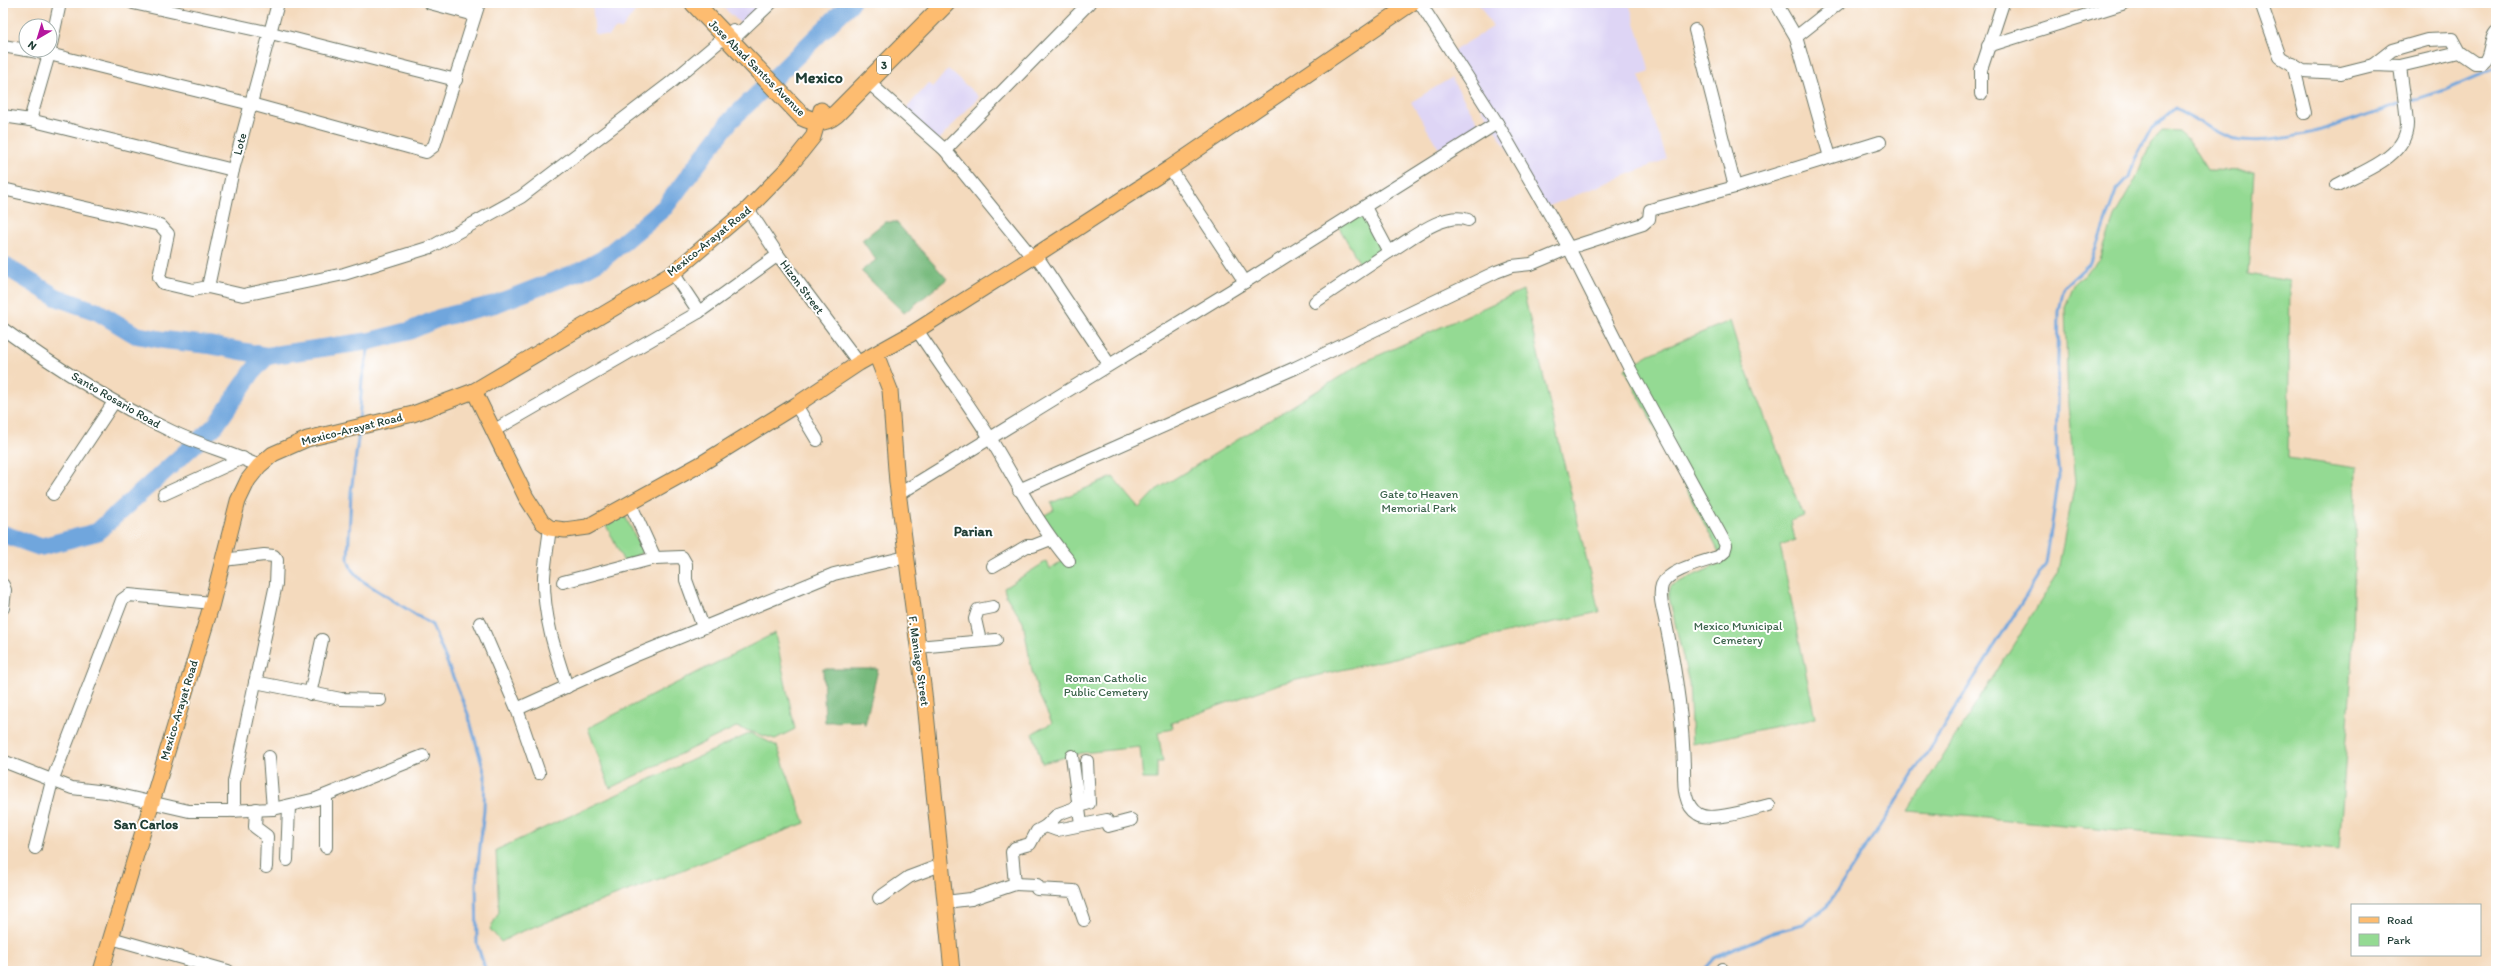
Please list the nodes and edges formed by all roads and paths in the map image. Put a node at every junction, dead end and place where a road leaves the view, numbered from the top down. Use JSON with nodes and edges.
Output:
{"nodes":[{"id":1,"x":60,"y":3,"type":"edge"},
{"id":2,"x":132,"y":3,"type":"edge"},
{"id":3,"x":278,"y":3,"type":"edge"},
{"id":4,"x":430,"y":3,"type":"edge"},
{"id":5,"x":478,"y":3,"type":"edge"},
{"id":6,"x":694,"y":3,"type":"edge"},
{"id":7,"x":709,"y":3,"type":"edge"},
{"id":8,"x":771,"y":3,"type":"edge"},
{"id":9,"x":932,"y":3,"type":"edge"},
{"id":10,"x":946,"y":3,"type":"edge"},
{"id":11,"x":1090,"y":3,"type":"edge"},
{"id":12,"x":1412,"y":3,"type":"edge"},
{"id":13,"x":1420,"y":3,"type":"edge"},
{"id":14,"x":1776,"y":3,"type":"edge"},
{"id":15,"x":1839,"y":3,"type":"edge"},
{"id":16,"x":2004,"y":3,"type":"edge"},
{"id":17,"x":2261,"y":3,"type":"edge"},
{"id":18,"x":2117,"y":4,"type":"edge"},
{"id":19,"x":475,"y":15,"type":"junction"},
{"id":20,"x":57,"y":18,"type":"edge"},
{"id":21,"x":1695,"y":30,"type":"dead end"},
{"id":22,"x":2496,"y":32,"type":"edge"},
{"id":23,"x":271,"y":33,"type":"junction"},
{"id":24,"x":731,"y":36,"type":"junction"},
{"id":25,"x":1796,"y":37,"type":"junction"},
{"id":26,"x":3,"y":46,"type":"edge"},
{"id":27,"x":1988,"y":46,"type":"junction"},
{"id":28,"x":18,"y":49,"type":"edge"},
{"id":29,"x":2459,"y":52,"type":"junction"},
{"id":30,"x":58,"y":56,"type":"edge"},
{"id":31,"x":48,"y":58,"type":"edge"},
{"id":32,"x":2293,"y":64,"type":"junction"},
{"id":33,"x":2373,"y":64,"type":"junction"},
{"id":34,"x":2400,"y":66,"type":"junction"},
{"id":35,"x":456,"y":80,"type":"junction"},
{"id":36,"x":867,"y":81,"type":"junction"},
{"id":37,"x":1981,"y":94,"type":"dead end"},
{"id":38,"x":251,"y":104,"type":"junction"},
{"id":39,"x":2305,"y":113,"type":"dead end"},
{"id":40,"x":3,"y":116,"type":"edge"},
{"id":41,"x":820,"y":116,"type":"junction"},
{"id":42,"x":30,"y":120,"type":"junction"},
{"id":43,"x":1497,"y":123,"type":"junction"},
{"id":44,"x":1880,"y":142,"type":"dead end"},
{"id":45,"x":946,"y":150,"type":"junction"},
{"id":46,"x":1830,"y":157,"type":"junction"},
{"id":47,"x":1170,"y":168,"type":"junction"},
{"id":48,"x":234,"y":170,"type":"junction"},
{"id":49,"x":2338,"y":185,"type":"dead end"},
{"id":50,"x":1735,"y":187,"type":"junction"},
{"id":51,"x":3,"y":189,"type":"edge"},
{"id":52,"x":1365,"y":207,"type":"junction"},
{"id":53,"x":748,"y":209,"type":"junction"},
{"id":54,"x":1468,"y":220,"type":"dead end"},
{"id":55,"x":1569,"y":248,"type":"junction"},
{"id":56,"x":1388,"y":252,"type":"junction"},
{"id":57,"x":778,"y":255,"type":"junction"},
{"id":58,"x":1034,"y":256,"type":"junction"},
{"id":59,"x":673,"y":272,"type":"junction"},
{"id":60,"x":1245,"y":282,"type":"junction"},
{"id":61,"x":208,"y":287,"type":"junction"},
{"id":62,"x":1315,"y":302,"type":"dead end"},
{"id":63,"x":699,"y":312,"type":"junction"},
{"id":64,"x":3,"y":329,"type":"edge"},
{"id":65,"x":917,"y":330,"type":"junction"},
{"id":66,"x":876,"y":354,"type":"junction"},
{"id":67,"x":859,"y":363,"type":"junction"},
{"id":68,"x":1109,"y":364,"type":"junction"},
{"id":69,"x":474,"y":391,"type":"junction"},
{"id":70,"x":114,"y":402,"type":"junction"},
{"id":71,"x":796,"y":406,"type":"junction"},
{"id":72,"x":493,"y":431,"type":"junction"},
{"id":73,"x":991,"y":439,"type":"junction"},
{"id":74,"x":817,"y":440,"type":"dead end"},
{"id":75,"x":243,"y":458,"type":"junction"},
{"id":76,"x":259,"y":466,"type":"junction"},
{"id":77,"x":1019,"y":490,"type":"junction"},
{"id":78,"x":52,"y":494,"type":"dead end"},
{"id":79,"x":164,"y":494,"type":"dead end"},
{"id":80,"x":899,"y":494,"type":"junction"},
{"id":81,"x":630,"y":503,"type":"junction"},
{"id":82,"x":550,"y":528,"type":"junction"},
{"id":83,"x":1050,"y":539,"type":"junction"},
{"id":84,"x":906,"y":557,"type":"junction"},
{"id":85,"x":655,"y":558,"type":"junction"},
{"id":86,"x":223,"y":560,"type":"junction"},
{"id":87,"x":1068,"y":561,"type":"dead end"},
{"id":88,"x":993,"y":566,"type":"dead end"},
{"id":89,"x":563,"y":582,"type":"dead end"},
{"id":90,"x":3,"y":585,"type":"edge"},
{"id":91,"x":212,"y":603,"type":"junction"},
{"id":92,"x":993,"y":607,"type":"dead end"},
{"id":93,"x":3,"y":608,"type":"edge"},
{"id":94,"x":480,"y":623,"type":"dead end"},
{"id":95,"x":703,"y":627,"type":"junction"},
{"id":96,"x":322,"y":640,"type":"dead end"},
{"id":97,"x":996,"y":640,"type":"dead end"},
{"id":98,"x":980,"y":641,"type":"junction"},
{"id":99,"x":917,"y":648,"type":"junction"},
{"id":100,"x":255,"y":682,"type":"junction"},
{"id":101,"x":567,"y":688,"type":"junction"},
{"id":102,"x":310,"y":694,"type":"junction"},
{"id":103,"x":380,"y":700,"type":"dead end"},
{"id":104,"x":517,"y":709,"type":"junction"},
{"id":105,"x":423,"y":756,"type":"dead end"},
{"id":106,"x":1072,"y":756,"type":"dead end"},
{"id":107,"x":269,"y":757,"type":"dead end"},
{"id":108,"x":3,"y":761,"type":"edge"},
{"id":109,"x":1087,"y":761,"type":"dead end"},
{"id":110,"x":539,"y":773,"type":"dead end"},
{"id":111,"x":52,"y":781,"type":"junction"},
{"id":112,"x":326,"y":796,"type":"junction"},
{"id":113,"x":151,"y":804,"type":"junction"},
{"id":114,"x":1769,"y":805,"type":"dead end"},
{"id":115,"x":289,"y":806,"type":"junction"},
{"id":116,"x":1079,"y":806,"type":"junction"},
{"id":117,"x":256,"y":809,"type":"junction"},
{"id":118,"x":273,"y":809,"type":"junction"},
{"id":119,"x":234,"y":811,"type":"junction"},
{"id":120,"x":1131,"y":820,"type":"dead end"},
{"id":121,"x":1081,"y":824,"type":"junction"},
{"id":122,"x":1046,"y":826,"type":"junction"},
{"id":123,"x":326,"y":847,"type":"dead end"},
{"id":124,"x":35,"y":848,"type":"dead end"},
{"id":125,"x":287,"y":860,"type":"dead end"},
{"id":126,"x":941,"y":865,"type":"junction"},
{"id":127,"x":266,"y":867,"type":"dead end"},
{"id":128,"x":1015,"y":884,"type":"junction"},
{"id":129,"x":879,"y":898,"type":"dead end"},
{"id":130,"x":945,"y":902,"type":"junction"},
{"id":131,"x":1084,"y":920,"type":"dead end"},
{"id":132,"x":111,"y":938,"type":"junction"},
{"id":133,"x":101,"y":971,"type":"edge"},
{"id":134,"x":228,"y":971,"type":"edge"},
{"id":135,"x":952,"y":971,"type":"edge"}],
"edges":[{"from":1,"to":20,"type":"street"},
{"from":2,"to":23,"type":"street"},
{"from":3,"to":23,"type":"street","name":"Lote"},
{"from":4,"to":19,"type":"street"},
{"from":5,"to":19,"type":"street"},
{"from":6,"to":24,"type":"highway","name":"Jose Abad Santos Avenue"},
{"from":7,"to":24,"type":"highway","name":"Jose Abad Santos Avenue"},
{"from":8,"to":24,"type":"street"},
{"from":9,"to":41,"type":"highway","name":"Jose Abad Santos Avenue","number":"3"},
{"from":10,"to":36,"type":"highway","name":"Jose Abad Santos Avenue","number":"3"},
{"from":11,"to":45,"type":"street"},
{"from":12,"to":47,"type":"main road"},
{"from":13,"to":43,"type":"street"},
{"from":14,"to":25,"type":"street"},
{"from":15,"to":25,"type":"street"},
{"from":16,"to":27,"type":"street"},
{"from":17,"to":32,"type":"street"},
{"from":18,"to":27,"type":"street"},
{"from":19,"to":35,"type":"street"},
{"from":21,"to":50,"type":"street"},
{"from":22,"to":29,"type":"street"},
{"from":23,"to":35,"type":"street"},
{"from":23,"to":38,"type":"street","name":"Lote"},
{"from":24,"to":41,"type":"highway","name":"Jose Abad Santos Avenue"},
{"from":24,"to":61,"type":"street"},
{"from":25,"to":46,"type":"street"},
{"from":26,"to":28,"type":"street"},
{"from":27,"to":37,"type":"street"},
{"from":29,"to":33,"type":"street"},
{"from":29,"to":34,"type":"street"},
{"from":30,"to":38,"type":"street"},
{"from":31,"to":42,"type":"street"},
{"from":32,"to":33,"type":"street"},
{"from":32,"to":39,"type":"street"},
{"from":33,"to":34,"type":"street"},
{"from":34,"to":49,"type":"street"},
{"from":35,"to":38,"type":"street"},
{"from":36,"to":41,"type":"highway","name":"Jose Abad Santos Avenue","number":"3"},
{"from":36,"to":45,"type":"street"},
{"from":38,"to":48,"type":"street","name":"Lote"},
{"from":40,"to":42,"type":"street"},
{"from":41,"to":53,"type":"main road","name":"Mexico-Arayat Road"},
{"from":42,"to":48,"type":"street"},
{"from":43,"to":52,"type":"street"},
{"from":43,"to":55,"type":"street"},
{"from":44,"to":46,"type":"street"},
{"from":45,"to":58,"type":"street"},
{"from":46,"to":50,"type":"street"},
{"from":47,"to":58,"type":"main road"},
{"from":47,"to":60,"type":"street"},
{"from":48,"to":61,"type":"street","name":"Lote"},
{"from":50,"to":55,"type":"street"},
{"from":51,"to":61,"type":"street"},
{"from":52,"to":56,"type":"street"},
{"from":52,"to":60,"type":"street"},
{"from":53,"to":57,"type":"street","name":"Hizon Street"},
{"from":53,"to":59,"type":"main road","name":"Mexico-Arayat Road"},
{"from":54,"to":56,"type":"street"},
{"from":55,"to":77,"type":"street"},
{"from":55,"to":114,"type":"street"},
{"from":56,"to":62,"type":"street"},
{"from":57,"to":63,"type":"street"},
{"from":57,"to":67,"type":"street","name":"Hizon Street"},
{"from":58,"to":65,"type":"main road"},
{"from":58,"to":68,"type":"street"},
{"from":59,"to":63,"type":"street"},
{"from":59,"to":69,"type":"main road","name":"Mexico-Arayat Road"},
{"from":60,"to":68,"type":"street"},
{"from":63,"to":72,"type":"street"},
{"from":64,"to":70,"type":"street","name":"Santo Rosario Road"},
{"from":65,"to":66,"type":"main road"},
{"from":65,"to":73,"type":"street"},
{"from":66,"to":67,"type":"main road"},
{"from":66,"to":80,"type":"main road","name":"F. Maniago Street"},
{"from":67,"to":71,"type":"main road"},
{"from":68,"to":73,"type":"street"},
{"from":69,"to":72,"type":"main road"},
{"from":69,"to":76,"type":"main road","name":"Mexico-Arayat Road"},
{"from":70,"to":75,"type":"street","name":"Santo Rosario Road"},
{"from":70,"to":78,"type":"street"},
{"from":71,"to":74,"type":"street"},
{"from":71,"to":81,"type":"main road"},
{"from":72,"to":82,"type":"main road"},
{"from":73,"to":77,"type":"street"},
{"from":73,"to":80,"type":"street"},
{"from":75,"to":76,"type":"street","name":"Santo Rosario Road"},
{"from":75,"to":79,"type":"street"},
{"from":76,"to":86,"type":"main road","name":"Mexico-Arayat Road"},
{"from":77,"to":83,"type":"street"},
{"from":80,"to":84,"type":"main road","name":"F. Maniago Street"},
{"from":81,"to":82,"type":"main road"},
{"from":81,"to":85,"type":"street"},
{"from":82,"to":101,"type":"street"},
{"from":83,"to":87,"type":"street"},
{"from":83,"to":88,"type":"street"},
{"from":84,"to":95,"type":"street"},
{"from":84,"to":99,"type":"main road","name":"F. Maniago Street"},
{"from":85,"to":89,"type":"street"},
{"from":85,"to":95,"type":"street"},
{"from":86,"to":91,"type":"main road","name":"Mexico-Arayat Road"},
{"from":86,"to":100,"type":"street"},
{"from":90,"to":93,"type":"street"},
{"from":91,"to":111,"type":"street"},
{"from":91,"to":113,"type":"main road","name":"Mexico-Arayat Road"},
{"from":92,"to":98,"type":"street"},
{"from":94,"to":104,"type":"street"},
{"from":95,"to":101,"type":"street"},
{"from":96,"to":102,"type":"street"},
{"from":97,"to":98,"type":"street"},
{"from":98,"to":99,"type":"street"},
{"from":99,"to":126,"type":"main road","name":"F. Maniago Street"},
{"from":100,"to":102,"type":"street"},
{"from":100,"to":119,"type":"street"},
{"from":101,"to":104,"type":"street"},
{"from":102,"to":103,"type":"street"},
{"from":104,"to":110,"type":"street"},
{"from":105,"to":112,"type":"street"},
{"from":106,"to":116,"type":"street"},
{"from":107,"to":118,"type":"street"},
{"from":108,"to":111,"type":"street"},
{"from":109,"to":116,"type":"street"},
{"from":111,"to":113,"type":"street"},
{"from":111,"to":124,"type":"street"},
{"from":112,"to":115,"type":"street"},
{"from":112,"to":123,"type":"street"},
{"from":113,"to":119,"type":"street"},
{"from":113,"to":132,"type":"main road","name":"Mexico-Arayat Road"},
{"from":115,"to":118,"type":"street"},
{"from":115,"to":125,"type":"street"},
{"from":116,"to":121,"type":"street"},
{"from":116,"to":122,"type":"street"},
{"from":117,"to":118,"type":"street"},
{"from":117,"to":119,"type":"street"},
{"from":117,"to":127,"type":"street"},
{"from":120,"to":121,"type":"street"},
{"from":121,"to":122,"type":"street"},
{"from":122,"to":128,"type":"street"},
{"from":126,"to":129,"type":"street"},
{"from":126,"to":130,"type":"main road","name":"F. Maniago Street"},
{"from":128,"to":130,"type":"street"},
{"from":128,"to":131,"type":"street"},
{"from":130,"to":135,"type":"main road","name":"F. Maniago Street"},
{"from":132,"to":133,"type":"main road","name":"Mexico-Arayat Road"},
{"from":132,"to":134,"type":"street"}]}
